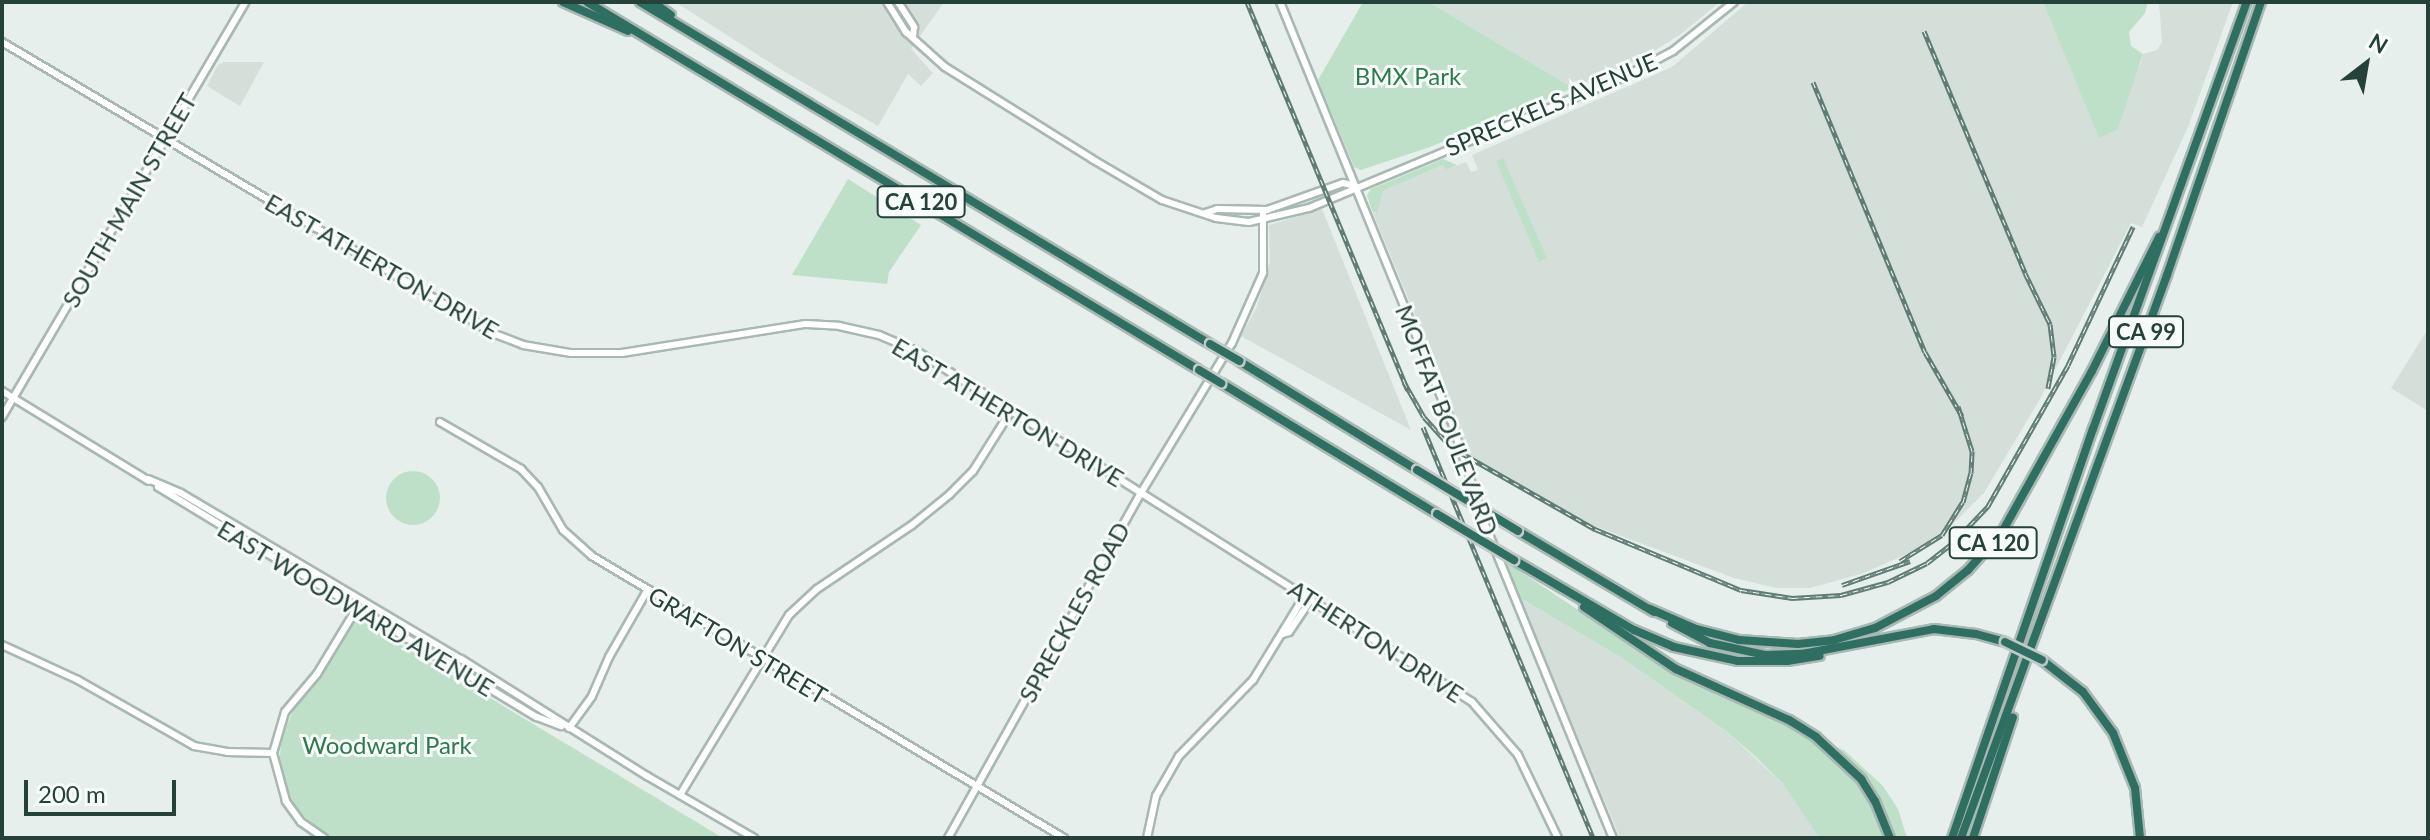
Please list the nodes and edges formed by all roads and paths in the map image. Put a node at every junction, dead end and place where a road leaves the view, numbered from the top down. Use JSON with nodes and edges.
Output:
{"nodes":[{"id":1,"x":245,"y":2,"type":"edge"},
{"id":2,"x":563,"y":2,"type":"edge"},
{"id":3,"x":587,"y":2,"type":"edge"},
{"id":4,"x":640,"y":2,"type":"edge"},
{"id":5,"x":653,"y":2,"type":"edge"},
{"id":6,"x":887,"y":2,"type":"edge"},
{"id":7,"x":898,"y":2,"type":"edge"},
{"id":8,"x":1280,"y":2,"type":"edge"},
{"id":9,"x":1734,"y":2,"type":"edge"},
{"id":10,"x":2247,"y":2,"type":"edge"},
{"id":11,"x":2261,"y":2,"type":"edge"},
{"id":12,"x":690,"y":31,"type":"junction"},
{"id":13,"x":643,"y":35,"type":"junction"},
{"id":14,"x":913,"y":36,"type":"junction"},
{"id":15,"x":2,"y":42,"type":"edge"},
{"id":16,"x":165,"y":139,"type":"junction"},
{"id":17,"x":1355,"y":186,"type":"junction"},
{"id":18,"x":2174,"y":208,"type":"junction"},
{"id":19,"x":1263,"y":210,"type":"junction"},
{"id":20,"x":1205,"y":213,"type":"junction"},
{"id":21,"x":1263,"y":222,"type":"junction"},
{"id":22,"x":2,"y":391,"type":"edge"},
{"id":23,"x":13,"y":398,"type":"junction"},
{"id":24,"x":1011,"y":411,"type":"junction"},
{"id":25,"x":2,"y":417,"type":"edge"},
{"id":26,"x":440,"y":422,"type":"dead end"},
{"id":27,"x":148,"y":479,"type":"junction"},
{"id":28,"x":1141,"y":493,"type":"junction"},
{"id":29,"x":1555,"y":585,"type":"junction"},
{"id":30,"x":647,"y":591,"type":"junction"},
{"id":31,"x":1308,"y":597,"type":"junction"},
{"id":32,"x":357,"y":608,"type":"junction"},
{"id":33,"x":1650,"y":609,"type":"junction"},
{"id":34,"x":2004,"y":644,"type":"junction"},
{"id":35,"x":2,"y":645,"type":"edge"},
{"id":36,"x":762,"y":660,"type":"junction"},
{"id":37,"x":2027,"y":661,"type":"junction"},
{"id":38,"x":569,"y":728,"type":"junction"},
{"id":39,"x":273,"y":753,"type":"junction"},
{"id":40,"x":977,"y":787,"type":"junction"},
{"id":41,"x":680,"y":795,"type":"junction"},
{"id":42,"x":324,"y":838,"type":"edge"},
{"id":43,"x":754,"y":838,"type":"edge"},
{"id":44,"x":948,"y":838,"type":"edge"},
{"id":45,"x":1064,"y":838,"type":"edge"},
{"id":46,"x":1147,"y":838,"type":"edge"},
{"id":47,"x":1558,"y":838,"type":"edge"},
{"id":48,"x":1613,"y":838,"type":"edge"},
{"id":49,"x":1890,"y":838,"type":"edge"},
{"id":50,"x":1952,"y":838,"type":"edge"},
{"id":51,"x":1961,"y":838,"type":"edge"},
{"id":52,"x":1973,"y":838,"type":"edge"},
{"id":53,"x":2138,"y":838,"type":"edge"}],
"edges":[{"from":1,"to":16,"type":"street","name":"SOUTH MAIN STREET"},
{"from":2,"to":13,"type":"highway"},
{"from":3,"to":13,"type":"highway","number":"CA 120"},
{"from":4,"to":12,"type":"highway","number":"CA 120"},
{"from":5,"to":12,"type":"highway"},
{"from":6,"to":14,"type":"street"},
{"from":7,"to":14,"type":"street"},
{"from":8,"to":17,"type":"street","name":"MOFFAT BOULEVARD"},
{"from":9,"to":17,"type":"street","name":"SPRECKELS AVENUE"},
{"from":10,"to":18,"type":"highway","number":"CA 99"},
{"from":11,"to":37,"type":"highway","number":"CA 99"},
{"from":12,"to":33,"type":"highway","number":"CA 120","bridge":true},
{"from":13,"to":29,"type":"highway","number":"CA 120","bridge":true},
{"from":14,"to":20,"type":"street"},
{"from":15,"to":16,"type":"street","name":"EAST ATHERTON DRIVE"},
{"from":16,"to":23,"type":"street","name":"SOUTH MAIN STREET"},
{"from":16,"to":24,"type":"street","name":"EAST ATHERTON DRIVE"},
{"from":17,"to":19,"type":"street"},
{"from":17,"to":21,"type":"street"},
{"from":17,"to":48,"type":"street","name":"MOFFAT BOULEVARD"},
{"from":18,"to":33,"type":"highway","number":"CA 120"},
{"from":18,"to":50,"type":"highway","number":"CA 99"},
{"from":19,"to":20,"type":"street"},
{"from":19,"to":21,"type":"street","name":"SPRECKLES ROAD"},
{"from":20,"to":21,"type":"street"},
{"from":21,"to":28,"type":"street","name":"SPRECKLES ROAD"},
{"from":22,"to":23,"type":"street","name":"EAST WOODWARD AVENUE"},
{"from":23,"to":25,"type":"street","name":"SOUTH MAIN STREET"},
{"from":23,"to":27,"type":"street","name":"EAST WOODWARD AVENUE"},
{"from":24,"to":28,"type":"street","name":"EAST ATHERTON DRIVE"},
{"from":24,"to":36,"type":"street"},
{"from":26,"to":30,"type":"street","name":"GRAFTON STREET"},
{"from":27,"to":32,"type":"street","name":"EAST WOODWARD AVENUE"},
{"from":27,"to":38,"type":"street","name":"EAST WOODWARD AVENUE"},
{"from":28,"to":31,"type":"street","name":"ATHERTON DRIVE"},
{"from":28,"to":40,"type":"street","name":"SPRECKLES ROAD"},
{"from":29,"to":34,"type":"highway","number":"CA 120"},
{"from":29,"to":49,"type":"highway"},
{"from":30,"to":36,"type":"street","name":"GRAFTON STREET"},
{"from":30,"to":38,"type":"street"},
{"from":31,"to":46,"type":"street"},
{"from":31,"to":47,"type":"street","name":"ATHERTON DRIVE"},
{"from":32,"to":38,"type":"street","name":"EAST WOODWARD AVENUE"},
{"from":32,"to":39,"type":"street"},
{"from":33,"to":34,"type":"highway"},
{"from":34,"to":53,"type":"highway","number":"CA 120","bridge":true},
{"from":35,"to":39,"type":"street"},
{"from":36,"to":40,"type":"street","name":"GRAFTON STREET"},
{"from":36,"to":41,"type":"street"},
{"from":37,"to":51,"type":"highway","number":"CA 99"},
{"from":37,"to":52,"type":"highway"},
{"from":38,"to":41,"type":"street","name":"EAST WOODWARD AVENUE"},
{"from":39,"to":42,"type":"street"},
{"from":40,"to":44,"type":"street","name":"SPRECKLES ROAD"},
{"from":40,"to":45,"type":"street","name":"GRAFTON STREET"},
{"from":41,"to":43,"type":"street","name":"EAST WOODWARD AVENUE"}]}
